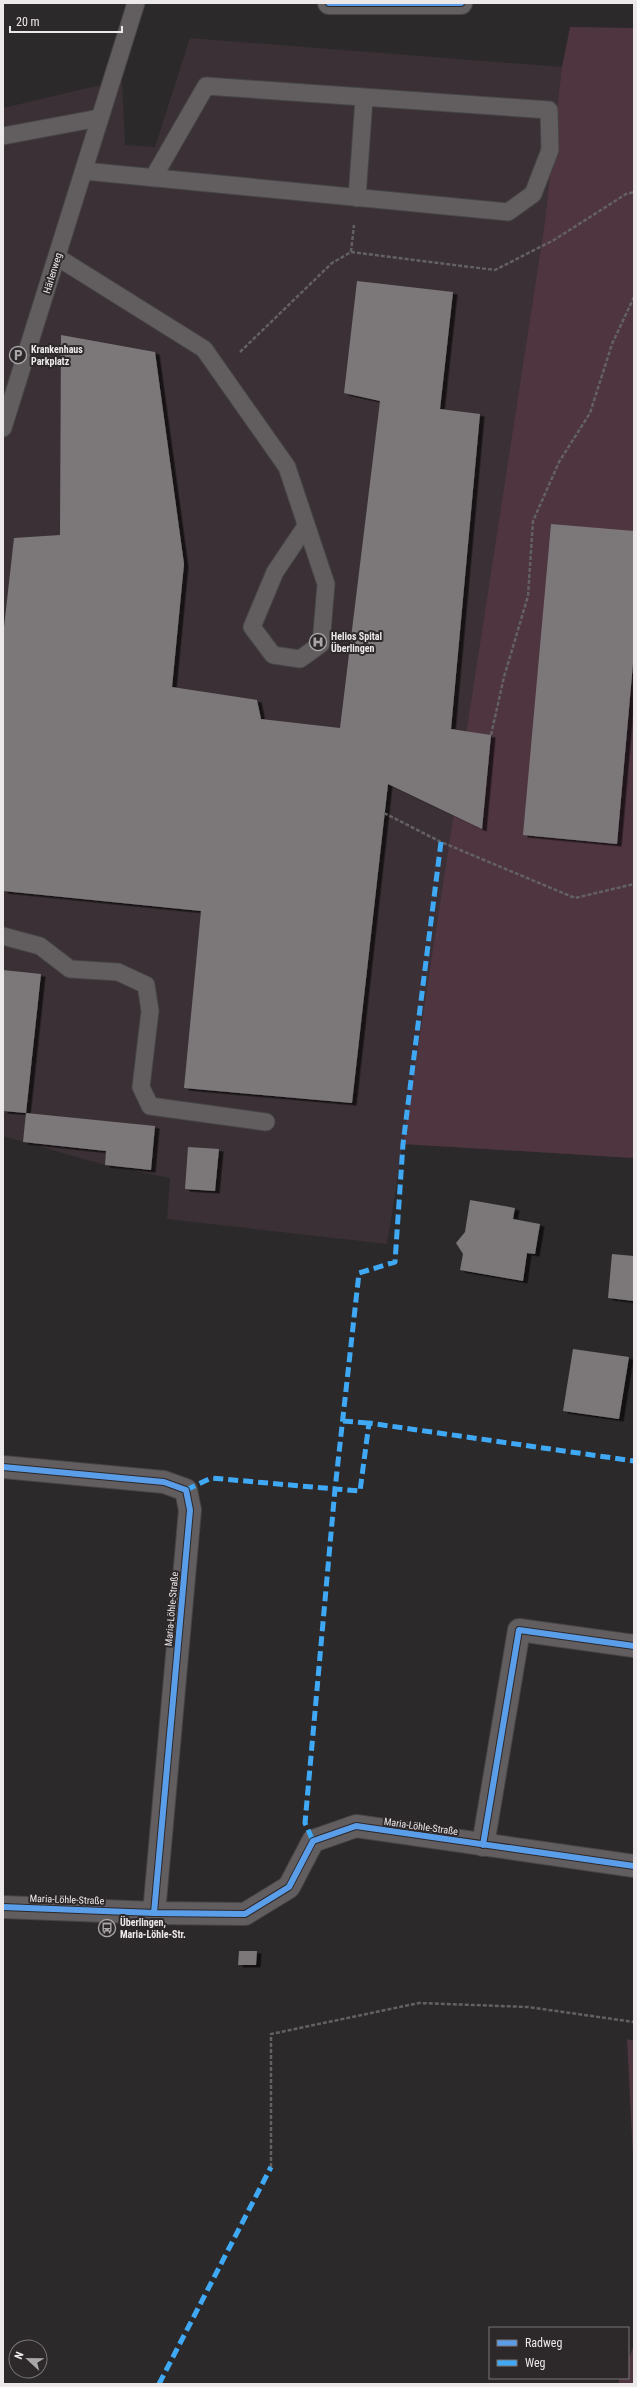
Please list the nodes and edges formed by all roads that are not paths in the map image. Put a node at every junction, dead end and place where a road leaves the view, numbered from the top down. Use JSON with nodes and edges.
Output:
{"nodes":[{"id":1,"x":136,"y":3,"type":"edge"},
{"id":2,"x":329,"y":3,"type":"edge"},
{"id":3,"x":461,"y":3,"type":"edge"},
{"id":4,"x":364,"y":98,"type":"junction"},
{"id":5,"x":99,"y":118,"type":"junction"},
{"id":6,"x":3,"y":136,"type":"edge"},
{"id":7,"x":84,"y":171,"type":"junction"},
{"id":8,"x":153,"y":178,"type":"junction"},
{"id":9,"x":356,"y":198,"type":"junction"},
{"id":10,"x":57,"y":257,"type":"junction"},
{"id":11,"x":3,"y":428,"type":"edge"},
{"id":12,"x":306,"y":526,"type":"junction"},
{"id":13,"x":3,"y":936,"type":"edge"},
{"id":14,"x":266,"y":1122,"type":"dead end"},
{"id":15,"x":3,"y":1467,"type":"edge"},
{"id":16,"x":634,"y":1646,"type":"edge"},
{"id":17,"x":483,"y":1845,"type":"junction"},
{"id":18,"x":634,"y":1866,"type":"edge"},
{"id":19,"x":3,"y":1907,"type":"edge"},
{"id":20,"x":154,"y":1913,"type":"junction"}],
"edges":[{"from":1,"to":5,"type":"lane","name":"Härlenweg"},
{"from":2,"to":3,"type":"street"},
{"from":4,"to":8,"type":"lane"},
{"from":4,"to":9,"type":"lane"},
{"from":4,"to":9,"type":"lane"},
{"from":5,"to":6,"type":"lane"},
{"from":5,"to":7,"type":"lane","name":"Härlenweg"},
{"from":7,"to":8,"type":"lane"},
{"from":7,"to":10,"type":"lane","name":"Härlenweg"},
{"from":8,"to":9,"type":"lane"},
{"from":10,"to":11,"type":"lane","name":"Härlenweg"},
{"from":10,"to":12,"type":"lane"},
{"from":12,"to":12,"type":"lane"},
{"from":13,"to":14,"type":"lane"},
{"from":15,"to":20,"type":"street","name":"Maria-Löhle-Straße"},
{"from":16,"to":17,"type":"street"},
{"from":17,"to":18,"type":"street","name":"Maria-Löhle-Straße"},
{"from":17,"to":20,"type":"street","name":"Maria-Löhle-Straße"},
{"from":19,"to":20,"type":"street","name":"Maria-Löhle-Straße"}]}
